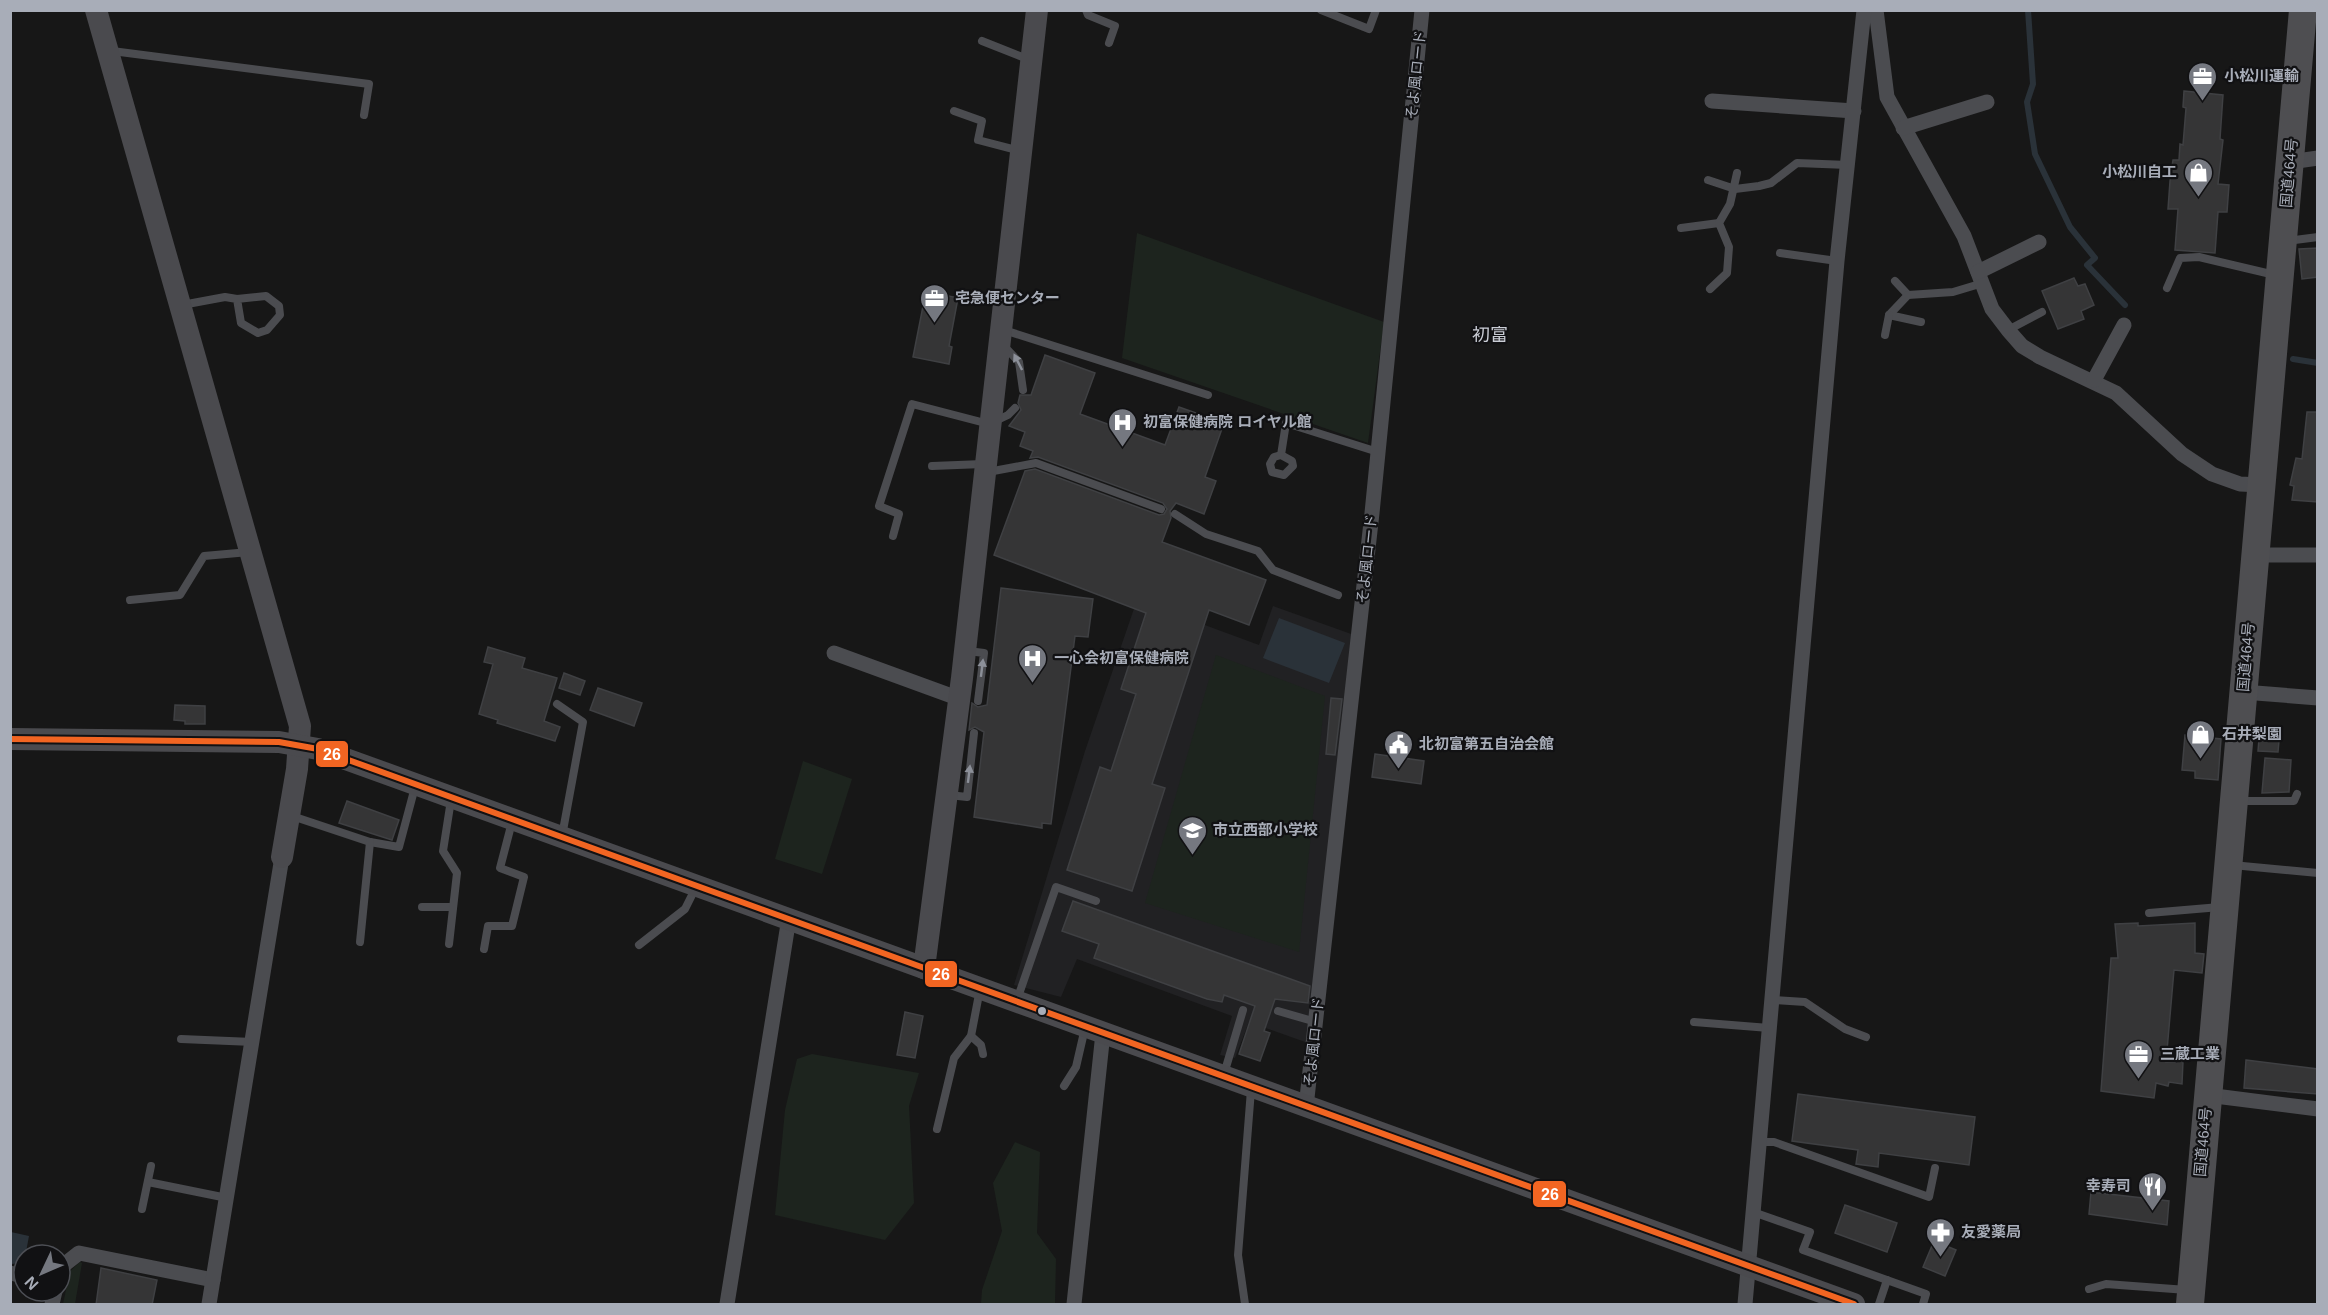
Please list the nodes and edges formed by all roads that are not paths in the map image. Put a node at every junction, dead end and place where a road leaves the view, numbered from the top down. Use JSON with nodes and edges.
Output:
{"nodes":[{"id":1,"x":96,"y":10,"type":"edge"},
{"id":2,"x":1037,"y":10,"type":"edge"},
{"id":3,"x":1086,"y":10,"type":"edge"},
{"id":4,"x":1321,"y":10,"type":"edge"},
{"id":5,"x":1377,"y":10,"type":"edge"},
{"id":6,"x":1422,"y":10,"type":"edge"},
{"id":7,"x":1864,"y":10,"type":"edge"},
{"id":8,"x":1876,"y":10,"type":"edge"},
{"id":9,"x":2303,"y":10,"type":"edge"},
{"id":10,"x":982,"y":41,"type":"dead end"},
{"id":11,"x":1109,"y":43,"type":"dead end"},
{"id":12,"x":107,"y":51,"type":"junction"},
{"id":13,"x":1031,"y":61,"type":"junction"},
{"id":14,"x":1712,"y":100,"type":"dead end"},
{"id":15,"x":1987,"y":102,"type":"dead end"},
{"id":16,"x":954,"y":111,"type":"dead end"},
{"id":17,"x":1854,"y":111,"type":"junction"},
{"id":18,"x":364,"y":115,"type":"dead end"},
{"id":19,"x":1903,"y":129,"type":"junction"},
{"id":20,"x":1021,"y":152,"type":"junction"},
{"id":21,"x":2318,"y":158,"type":"edge"},
{"id":22,"x":2290,"y":162,"type":"junction"},
{"id":23,"x":1850,"y":165,"type":"junction"},
{"id":24,"x":1737,"y":173,"type":"dead end"},
{"id":25,"x":1708,"y":180,"type":"dead end"},
{"id":26,"x":1735,"y":189,"type":"junction"},
{"id":27,"x":1719,"y":223,"type":"junction"},
{"id":28,"x":1681,"y":228,"type":"dead end"},
{"id":29,"x":2318,"y":237,"type":"edge"},
{"id":30,"x":2039,"y":242,"type":"dead end"},
{"id":31,"x":2283,"y":242,"type":"junction"},
{"id":32,"x":1780,"y":253,"type":"dead end"},
{"id":33,"x":1837,"y":261,"type":"junction"},
{"id":34,"x":2280,"y":276,"type":"junction"},
{"id":35,"x":1980,"y":278,"type":"junction"},
{"id":36,"x":1895,"y":281,"type":"dead end"},
{"id":37,"x":2167,"y":288,"type":"dead end"},
{"id":38,"x":1710,"y":289,"type":"dead end"},
{"id":39,"x":1908,"y":295,"type":"junction"},
{"id":40,"x":237,"y":299,"type":"junction"},
{"id":41,"x":180,"y":305,"type":"junction"},
{"id":42,"x":2042,"y":312,"type":"dead end"},
{"id":43,"x":1889,"y":315,"type":"junction"},
{"id":44,"x":1921,"y":322,"type":"dead end"},
{"id":45,"x":2124,"y":325,"type":"dead end"},
{"id":46,"x":2008,"y":330,"type":"junction"},
{"id":47,"x":1885,"y":335,"type":"dead end"},
{"id":48,"x":1000,"y":336,"type":"junction"},
{"id":49,"x":2094,"y":380,"type":"junction"},
{"id":50,"x":1023,"y":390,"type":"dead end"},
{"id":51,"x":1208,"y":395,"type":"dead end"},
{"id":52,"x":1015,"y":408,"type":"dead end"},
{"id":53,"x":989,"y":424,"type":"junction"},
{"id":54,"x":1378,"y":452,"type":"junction"},
{"id":55,"x":1281,"y":455,"type":"dead end"},
{"id":56,"x":932,"y":466,"type":"dead end"},
{"id":57,"x":984,"y":468,"type":"junction"},
{"id":58,"x":2262,"y":485,"type":"junction"},
{"id":59,"x":1161,"y":509,"type":"dead end"},
{"id":60,"x":1175,"y":514,"type":"dead end"},
{"id":61,"x":893,"y":536,"type":"dead end"},
{"id":62,"x":250,"y":552,"type":"junction"},
{"id":63,"x":2255,"y":555,"type":"junction"},
{"id":64,"x":2318,"y":555,"type":"edge"},
{"id":65,"x":1338,"y":595,"type":"dead end"},
{"id":66,"x":130,"y":600,"type":"dead end"},
{"id":67,"x":834,"y":653,"type":"dead end"},
{"id":68,"x":2243,"y":692,"type":"junction"},
{"id":69,"x":2318,"y":698,"type":"edge"},
{"id":70,"x":969,"y":700,"type":"junction"},
{"id":71,"x":557,"y":704,"type":"dead end"},
{"id":72,"x":974,"y":734,"type":"dead end"},
{"id":73,"x":10,"y":739,"type":"edge"},
{"id":74,"x":299,"y":746,"type":"junction"},
{"id":75,"x":415,"y":786,"type":"junction"},
{"id":76,"x":948,"y":794,"type":"junction"},
{"id":77,"x":2297,"y":794,"type":"dead end"},
{"id":78,"x":452,"y":799,"type":"junction"},
{"id":79,"x":2234,"y":801,"type":"junction"},
{"id":80,"x":289,"y":815,"type":"junction"},
{"id":81,"x":513,"y":821,"type":"junction"},
{"id":82,"x":562,"y":837,"type":"junction"},
{"id":83,"x":370,"y":842,"type":"junction"},
{"id":84,"x":282,"y":857,"type":"joint"},
{"id":85,"x":2228,"y":865,"type":"junction"},
{"id":86,"x":2318,"y":873,"type":"edge"},
{"id":87,"x":697,"y":885,"type":"junction"},
{"id":88,"x":1096,"y":901,"type":"dead end"},
{"id":89,"x":2224,"y":906,"type":"junction"},
{"id":90,"x":422,"y":907,"type":"dead end"},
{"id":91,"x":453,"y":907,"type":"junction"},
{"id":92,"x":2149,"y":913,"type":"dead end"},
{"id":93,"x":789,"y":918,"type":"junction"},
{"id":94,"x":360,"y":942,"type":"dead end"},
{"id":95,"x":449,"y":944,"type":"dead end"},
{"id":96,"x":639,"y":945,"type":"dead end"},
{"id":97,"x":484,"y":949,"type":"dead end"},
{"id":98,"x":924,"y":968,"type":"junction"},
{"id":99,"x":980,"y":988,"type":"junction"},
{"id":100,"x":1772,"y":1000,"type":"junction"},
{"id":101,"x":1017,"y":1002,"type":"junction"},
{"id":102,"x":1243,"y":1010,"type":"dead end"},
{"id":103,"x":1278,"y":1011,"type":"dead end"},
{"id":104,"x":1316,"y":1022,"type":"junction"},
{"id":105,"x":1694,"y":1022,"type":"dead end"},
{"id":106,"x":1769,"y":1028,"type":"junction"},
{"id":107,"x":1094,"y":1030,"type":"junction"},
{"id":108,"x":971,"y":1036,"type":"junction"},
{"id":109,"x":1866,"y":1037,"type":"dead end"},
{"id":110,"x":181,"y":1039,"type":"dead end"},
{"id":111,"x":253,"y":1042,"type":"junction"},
{"id":112,"x":983,"y":1054,"type":"dead end"},
{"id":113,"x":1224,"y":1076,"type":"junction"},
{"id":114,"x":1064,"y":1086,"type":"dead end"},
{"id":115,"x":1251,"y":1086,"type":"junction"},
{"id":116,"x":2207,"y":1095,"type":"junction"},
{"id":117,"x":1306,"y":1107,"type":"junction"},
{"id":118,"x":2318,"y":1109,"type":"edge"},
{"id":119,"x":937,"y":1130,"type":"dead end"},
{"id":120,"x":1759,"y":1142,"type":"junction"},
{"id":121,"x":151,"y":1166,"type":"dead end"},
{"id":122,"x":1935,"y":1168,"type":"dead end"},
{"id":123,"x":148,"y":1182,"type":"junction"},
{"id":124,"x":227,"y":1198,"type":"junction"},
{"id":125,"x":142,"y":1209,"type":"dead end"},
{"id":126,"x":1753,"y":1212,"type":"junction"},
{"id":127,"x":72,"y":1259,"type":"edge"},
{"id":128,"x":1748,"y":1266,"type":"junction"},
{"id":129,"x":213,"y":1280,"type":"junction"},
{"id":130,"x":1887,"y":1280,"type":"junction"},
{"id":131,"x":2089,"y":1289,"type":"dead end"},
{"id":132,"x":2191,"y":1297,"type":"edge"},
{"id":133,"x":209,"y":1305,"type":"edge"},
{"id":134,"x":728,"y":1305,"type":"edge"},
{"id":135,"x":1074,"y":1305,"type":"edge"},
{"id":136,"x":1245,"y":1305,"type":"edge"},
{"id":137,"x":1745,"y":1305,"type":"edge"},
{"id":138,"x":1854,"y":1305,"type":"edge"},
{"id":139,"x":1879,"y":1305,"type":"edge"},
{"id":140,"x":1923,"y":1305,"type":"edge"}],
"edges":[{"from":1,"to":12,"type":"street"},
{"from":2,"to":13,"type":"street"},
{"from":3,"to":11,"type":"lane"},
{"from":4,"to":5,"type":"lane"},
{"from":6,"to":54,"type":"street","name":"そよ風ロード"},
{"from":7,"to":17,"type":"street"},
{"from":8,"to":19,"type":"street"},
{"from":9,"to":22,"type":"highway","name":"国道464号"},
{"from":10,"to":13,"type":"lane"},
{"from":12,"to":18,"type":"lane"},
{"from":12,"to":41,"type":"street"},
{"from":13,"to":20,"type":"street"},
{"from":14,"to":17,"type":"street"},
{"from":15,"to":19,"type":"street"},
{"from":16,"to":20,"type":"lane"},
{"from":17,"to":23,"type":"street"},
{"from":19,"to":35,"type":"street"},
{"from":20,"to":48,"type":"street"},
{"from":21,"to":22,"type":"street"},
{"from":22,"to":31,"type":"highway","name":"国道464号"},
{"from":23,"to":26,"type":"lane"},
{"from":23,"to":33,"type":"street"},
{"from":24,"to":26,"type":"lane"},
{"from":25,"to":26,"type":"lane"},
{"from":26,"to":27,"type":"lane"},
{"from":27,"to":28,"type":"lane"},
{"from":27,"to":38,"type":"lane"},
{"from":29,"to":31,"type":"lane"},
{"from":30,"to":35,"type":"street"},
{"from":31,"to":34,"type":"highway","name":"国道464号"},
{"from":32,"to":33,"type":"lane"},
{"from":33,"to":100,"type":"street"},
{"from":34,"to":37,"type":"lane"},
{"from":34,"to":58,"type":"highway","name":"国道464号"},
{"from":35,"to":39,"type":"lane"},
{"from":35,"to":46,"type":"street"},
{"from":36,"to":39,"type":"lane"},
{"from":39,"to":43,"type":"lane"},
{"from":40,"to":40,"type":"lane"},
{"from":40,"to":41,"type":"lane"},
{"from":41,"to":62,"type":"street"},
{"from":42,"to":46,"type":"lane"},
{"from":43,"to":44,"type":"lane"},
{"from":43,"to":47,"type":"lane"},
{"from":45,"to":49,"type":"street"},
{"from":46,"to":49,"type":"street"},
{"from":50,"to":48,"type":"lane","one_way":true},
{"from":48,"to":51,"type":"lane"},
{"from":48,"to":53,"type":"street"},
{"from":49,"to":58,"type":"street"},
{"from":52,"to":53,"type":"lane"},
{"from":53,"to":57,"type":"street"},
{"from":53,"to":61,"type":"lane"},
{"from":54,"to":55,"type":"lane"},
{"from":54,"to":104,"type":"street","name":"そよ風ロード"},
{"from":56,"to":57,"type":"lane"},
{"from":57,"to":59,"type":"lane"},
{"from":57,"to":70,"type":"street"},
{"from":58,"to":63,"type":"highway","name":"国道464号"},
{"from":60,"to":65,"type":"lane"},
{"from":62,"to":66,"type":"lane"},
{"from":62,"to":74,"type":"street"},
{"from":63,"to":64,"type":"street"},
{"from":63,"to":68,"type":"highway","name":"国道464号"},
{"from":67,"to":70,"type":"street"},
{"from":68,"to":69,"type":"street"},
{"from":68,"to":79,"type":"highway","name":"国道464号"},
{"from":70,"to":76,"type":"street"},
{"from":71,"to":82,"type":"lane"},
{"from":76,"to":72,"type":"lane","one_way":true},
{"from":73,"to":74,"type":"street"},
{"from":74,"to":75,"type":"street"},
{"from":74,"to":80,"type":"street"},
{"from":75,"to":78,"type":"street"},
{"from":75,"to":83,"type":"lane"},
{"from":76,"to":98,"type":"street"},
{"from":77,"to":79,"type":"lane"},
{"from":78,"to":81,"type":"street"},
{"from":78,"to":91,"type":"lane"},
{"from":79,"to":85,"type":"highway","name":"国道464号"},
{"from":80,"to":83,"type":"lane"},
{"from":80,"to":84,"type":"street"},
{"from":81,"to":82,"type":"street"},
{"from":81,"to":97,"type":"lane"},
{"from":82,"to":87,"type":"street"},
{"from":83,"to":94,"type":"lane"},
{"from":84,"to":111,"type":"street"},
{"from":85,"to":86,"type":"lane"},
{"from":85,"to":89,"type":"highway","name":"国道464号"},
{"from":87,"to":93,"type":"street"},
{"from":87,"to":96,"type":"lane"},
{"from":88,"to":101,"type":"lane"},
{"from":89,"to":92,"type":"lane"},
{"from":89,"to":116,"type":"highway","name":"国道464号"},
{"from":90,"to":91,"type":"lane"},
{"from":91,"to":95,"type":"lane"},
{"from":93,"to":98,"type":"street"},
{"from":93,"to":134,"type":"street"},
{"from":98,"to":99,"type":"street"},
{"from":99,"to":101,"type":"street"},
{"from":99,"to":108,"type":"lane"},
{"from":100,"to":106,"type":"street"},
{"from":100,"to":109,"type":"lane"},
{"from":101,"to":107,"type":"street"},
{"from":102,"to":113,"type":"lane"},
{"from":103,"to":104,"type":"lane"},
{"from":104,"to":117,"type":"street","name":"そよ風ロード"},
{"from":105,"to":106,"type":"lane"},
{"from":106,"to":120,"type":"street"},
{"from":107,"to":113,"type":"street"},
{"from":107,"to":114,"type":"lane"},
{"from":107,"to":135,"type":"street"},
{"from":108,"to":112,"type":"lane"},
{"from":108,"to":119,"type":"lane"},
{"from":110,"to":111,"type":"lane"},
{"from":111,"to":124,"type":"street"},
{"from":113,"to":115,"type":"street"},
{"from":115,"to":117,"type":"street"},
{"from":115,"to":136,"type":"lane"},
{"from":116,"to":118,"type":"street"},
{"from":116,"to":132,"type":"highway","name":"国道464号"},
{"from":117,"to":128,"type":"street"},
{"from":120,"to":122,"type":"lane"},
{"from":120,"to":126,"type":"street"},
{"from":121,"to":123,"type":"lane"},
{"from":123,"to":124,"type":"lane"},
{"from":123,"to":125,"type":"lane"},
{"from":124,"to":129,"type":"street"},
{"from":126,"to":128,"type":"street"},
{"from":126,"to":130,"type":"lane"},
{"from":127,"to":129,"type":"street"},
{"from":128,"to":137,"type":"street"},
{"from":128,"to":138,"type":"street"},
{"from":129,"to":133,"type":"street"},
{"from":130,"to":139,"type":"lane"},
{"from":130,"to":140,"type":"lane"},
{"from":131,"to":132,"type":"lane"}]}
